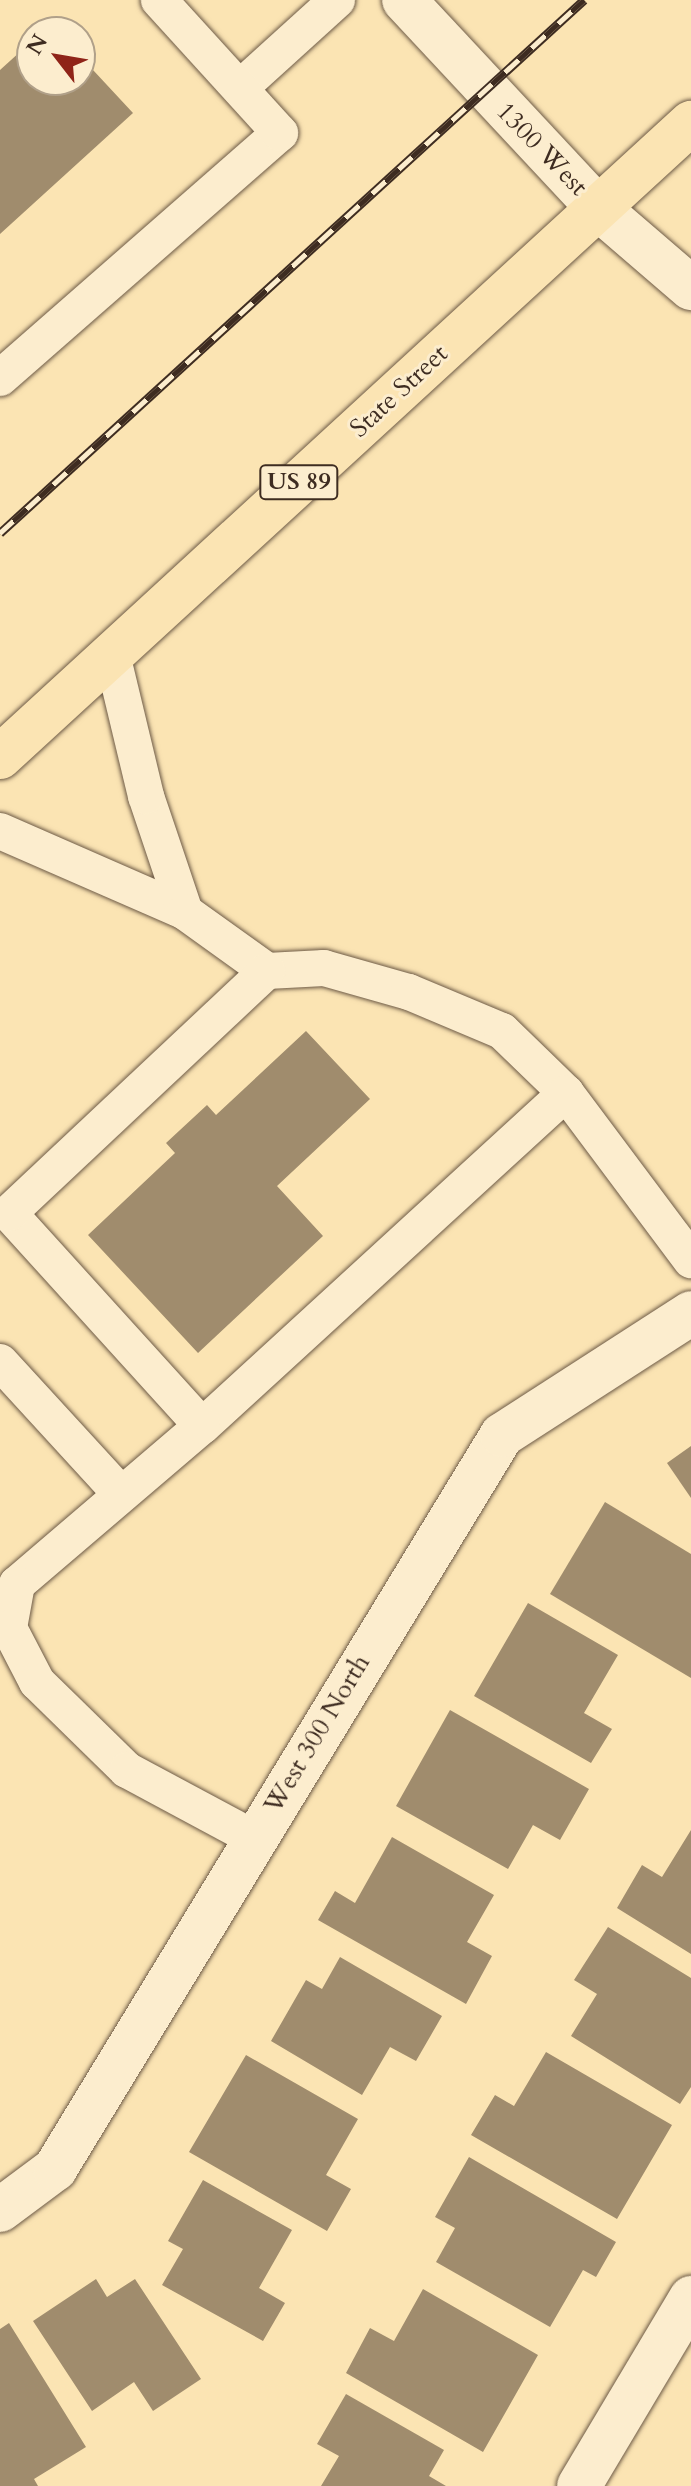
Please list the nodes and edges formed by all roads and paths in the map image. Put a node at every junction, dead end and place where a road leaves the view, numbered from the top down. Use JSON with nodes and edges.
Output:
{"nodes":[{"id":1,"x":159,"y":0,"type":"edge"},
{"id":2,"x":337,"y":0,"type":"edge"},
{"id":3,"x":404,"y":0,"type":"edge"},
{"id":4,"x":240,"y":88,"type":"junction"},
{"id":5,"x":691,"y":123,"type":"edge"},
{"id":6,"x":598,"y":208,"type":"junction"},
{"id":7,"x":691,"y":288,"type":"edge"},
{"id":8,"x":0,"y":378,"type":"edge"},
{"id":9,"x":112,"y":654,"type":"junction"},
{"id":10,"x":0,"y":757,"type":"edge"},
{"id":11,"x":0,"y":831,"type":"edge"},
{"id":12,"x":185,"y":912,"type":"junction"},
{"id":13,"x":267,"y":971,"type":"junction"},
{"id":14,"x":566,"y":1093,"type":"junction"},
{"id":15,"x":691,"y":1260,"type":"edge"},
{"id":16,"x":691,"y":1313,"type":"edge"},
{"id":17,"x":0,"y":1362,"type":"edge"},
{"id":18,"x":202,"y":1426,"type":"junction"},
{"id":19,"x":120,"y":1493,"type":"junction"},
{"id":20,"x":9,"y":1574,"type":"edge"},
{"id":21,"x":254,"y":1838,"type":"junction"},
{"id":22,"x":0,"y":2210,"type":"edge"},
{"id":23,"x":691,"y":2298,"type":"edge"},
{"id":24,"x":579,"y":2486,"type":"edge"}],
"edges":[{"from":1,"to":4,"type":"lane"},
{"from":2,"to":4,"type":"lane"},
{"from":3,"to":6,"type":"street","name":"1300 West"},
{"from":4,"to":8,"type":"lane"},
{"from":5,"to":6,"type":"main road","name":"State Street","number":"US 89"},
{"from":6,"to":7,"type":"street","name":"1300 West"},
{"from":6,"to":9,"type":"main road","name":"State Street","number":"US 89"},
{"from":9,"to":10,"type":"main road","name":"State Street","number":"US 89"},
{"from":9,"to":12,"type":"lane"},
{"from":11,"to":12,"type":"lane"},
{"from":12,"to":13,"type":"lane"},
{"from":13,"to":14,"type":"lane"},
{"from":13,"to":18,"type":"lane"},
{"from":14,"to":15,"type":"lane"},
{"from":14,"to":18,"type":"lane"},
{"from":16,"to":21,"type":"street","name":"West 300 North"},
{"from":17,"to":19,"type":"lane"},
{"from":18,"to":19,"type":"lane"},
{"from":19,"to":20,"type":"lane"},
{"from":20,"to":21,"type":"lane"},
{"from":21,"to":22,"type":"street","name":"West 300 North"},
{"from":23,"to":24,"type":"street"}]}
